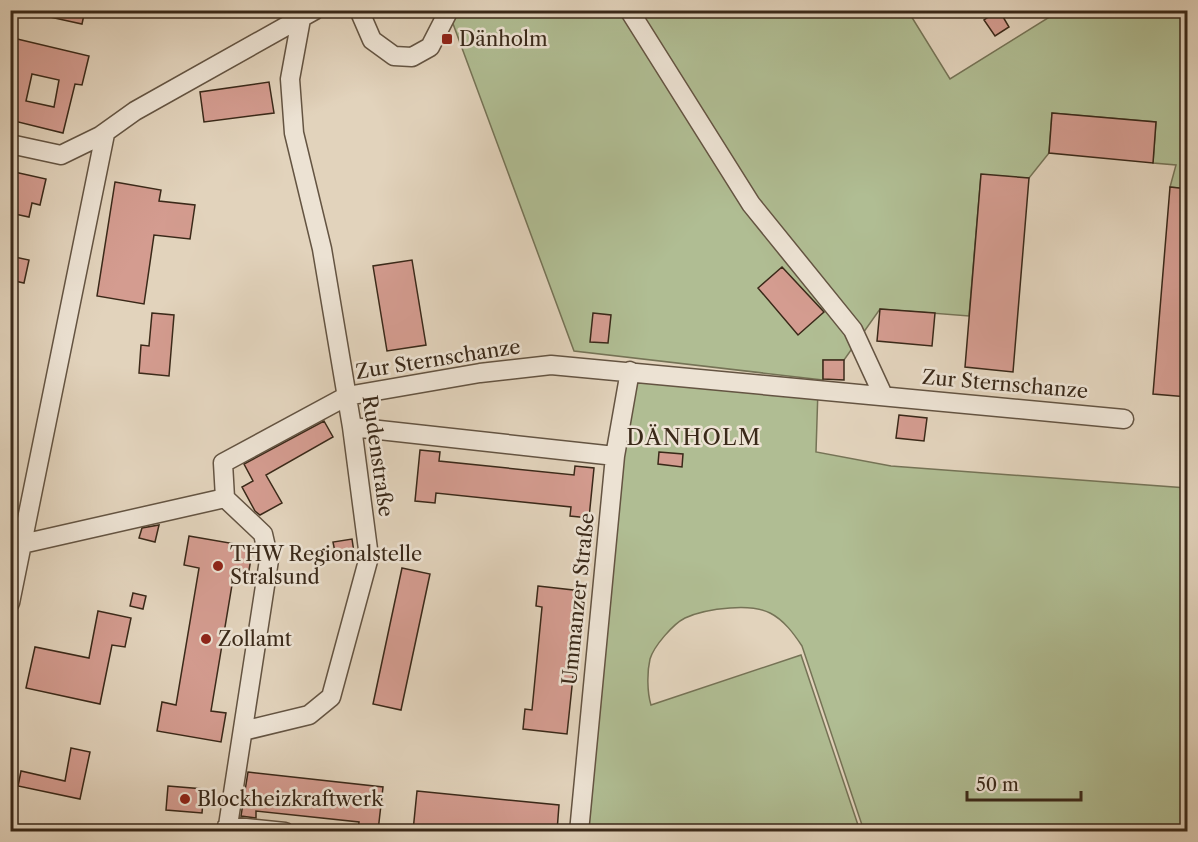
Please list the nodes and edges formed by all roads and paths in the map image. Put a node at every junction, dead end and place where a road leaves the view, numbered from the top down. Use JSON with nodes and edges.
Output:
{"nodes":[{"id":1,"x":359,"y":10,"type":"edge"},
{"id":2,"x":449,"y":10,"type":"edge"},
{"id":3,"x":629,"y":10,"type":"edge"},
{"id":4,"x":308,"y":15,"type":"edge"},
{"id":5,"x":105,"y":134,"type":"junction"},
{"id":6,"x":10,"y":144,"type":"edge"},
{"id":7,"x":630,"y":371,"type":"junction"},
{"id":8,"x":883,"y":395,"type":"junction"},
{"id":9,"x":347,"y":396,"type":"junction"},
{"id":10,"x":1124,"y":418,"type":"dead end"},
{"id":11,"x":352,"y":427,"type":"junction"},
{"id":12,"x":615,"y":456,"type":"junction"},
{"id":13,"x":225,"y":498,"type":"junction"},
{"id":14,"x":22,"y":544,"type":"junction"},
{"id":15,"x":10,"y":603,"type":"edge"},
{"id":16,"x":243,"y":731,"type":"junction"},
{"id":17,"x":227,"y":829,"type":"edge"},
{"id":18,"x":285,"y":831,"type":"edge"},
{"id":19,"x":579,"y":831,"type":"edge"}],
"edges":[{"from":1,"to":2,"type":"street"},
{"from":3,"to":8,"type":"street"},
{"from":4,"to":5,"type":"street"},
{"from":4,"to":9,"type":"street","name":"Rudenstraße"},
{"from":5,"to":6,"type":"street"},
{"from":5,"to":14,"type":"street"},
{"from":7,"to":8,"type":"street","name":"Zur Sternschanze"},
{"from":7,"to":9,"type":"street","name":"Zur Sternschanze"},
{"from":7,"to":12,"type":"street","name":"Ummanzer Straße"},
{"from":8,"to":10,"type":"street","name":"Zur Sternschanze"},
{"from":9,"to":11,"type":"street","name":"Rudenstraße"},
{"from":9,"to":13,"type":"street","name":"Zur Sternschanze"},
{"from":11,"to":12,"type":"street"},
{"from":11,"to":16,"type":"street","name":"Rudenstraße"},
{"from":12,"to":19,"type":"street","name":"Ummanzer Straße"},
{"from":13,"to":14,"type":"street"},
{"from":13,"to":16,"type":"street"},
{"from":14,"to":15,"type":"street"},
{"from":16,"to":17,"type":"street"},
{"from":17,"to":18,"type":"street"}]}
